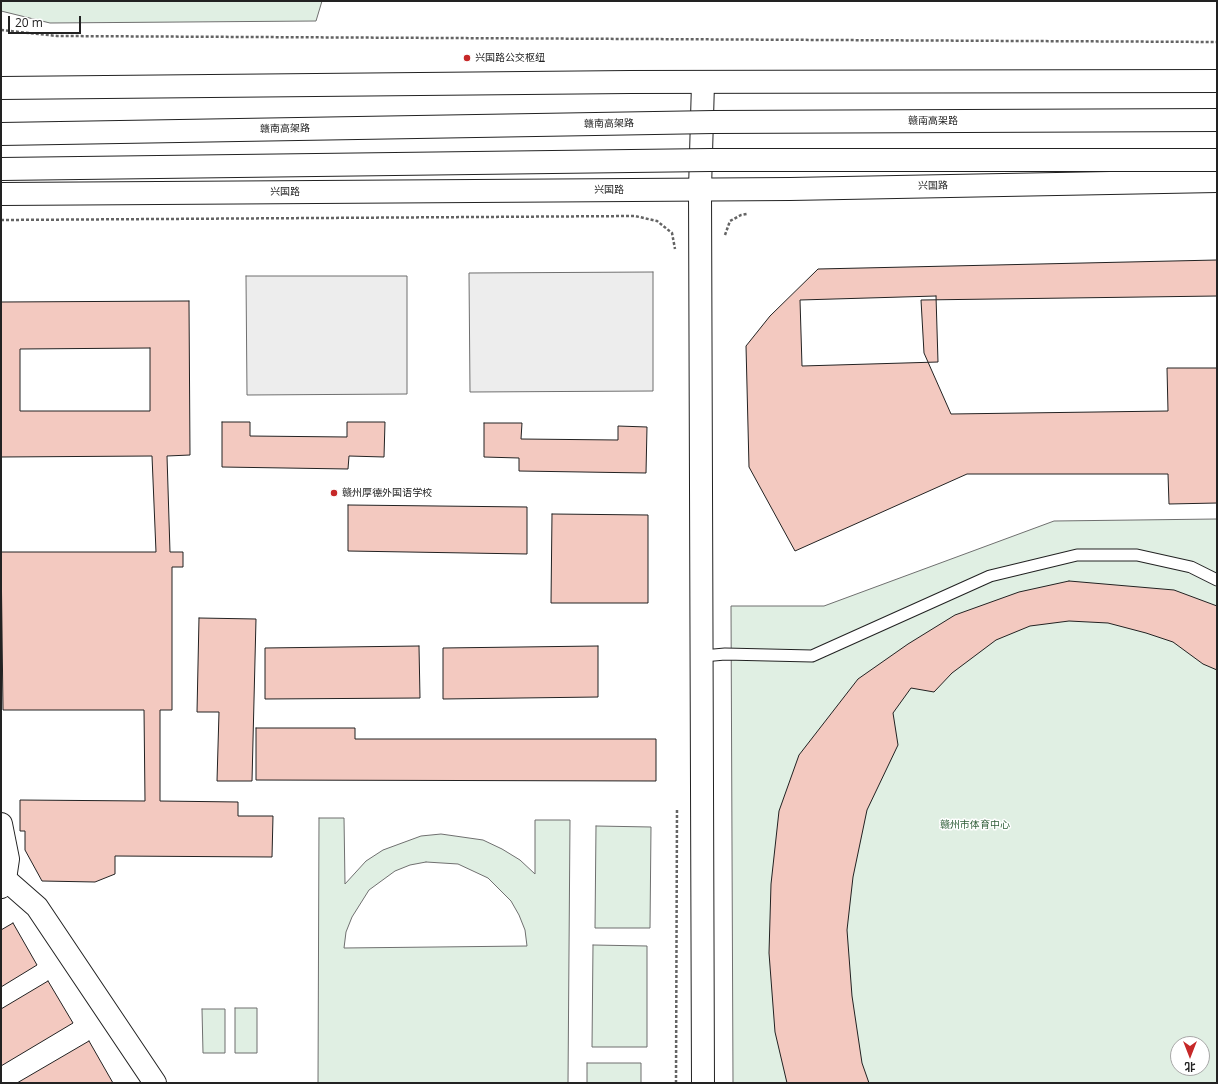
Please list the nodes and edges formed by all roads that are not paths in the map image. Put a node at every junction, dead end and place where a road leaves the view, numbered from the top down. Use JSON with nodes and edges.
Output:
{"nodes":[{"id":1,"x":1217,"y":81,"type":"edge"},
{"id":2,"x":703,"y":83,"type":"junction"},
{"id":3,"x":1,"y":88,"type":"edge"},
{"id":4,"x":1217,"y":120,"type":"edge"},
{"id":5,"x":1,"y":134,"type":"edge"},
{"id":6,"x":1217,"y":160,"type":"edge"},
{"id":7,"x":1,"y":169,"type":"edge"},
{"id":8,"x":1217,"y":182,"type":"edge"},
{"id":9,"x":700,"y":189,"type":"junction"},
{"id":10,"x":1,"y":194,"type":"edge"},
{"id":11,"x":1217,"y":580,"type":"edge"},
{"id":12,"x":703,"y":656,"type":"junction"},
{"id":13,"x":1,"y":824,"type":"edge"},
{"id":14,"x":3,"y":883,"type":"edge"},
{"id":15,"x":155,"y":1083,"type":"edge"},
{"id":16,"x":703,"y":1083,"type":"edge"}],
"edges":[{"from":1,"to":2,"type":"main road"},
{"from":2,"to":3,"type":"main road"},
{"from":2,"to":9,"type":"main road"},
{"from":4,"to":5,"type":"main road","name":"赣南高架路","bridge":true},
{"from":6,"to":7,"type":"main road","bridge":true},
{"from":8,"to":9,"type":"main road","name":"兴国路"},
{"from":9,"to":10,"type":"main road","name":"兴国路"},
{"from":9,"to":12,"type":"main road"},
{"from":11,"to":12,"type":"lane"},
{"from":12,"to":16,"type":"main road"},
{"from":13,"to":14,"type":"main road"},
{"from":14,"to":15,"type":"main road"}]}
